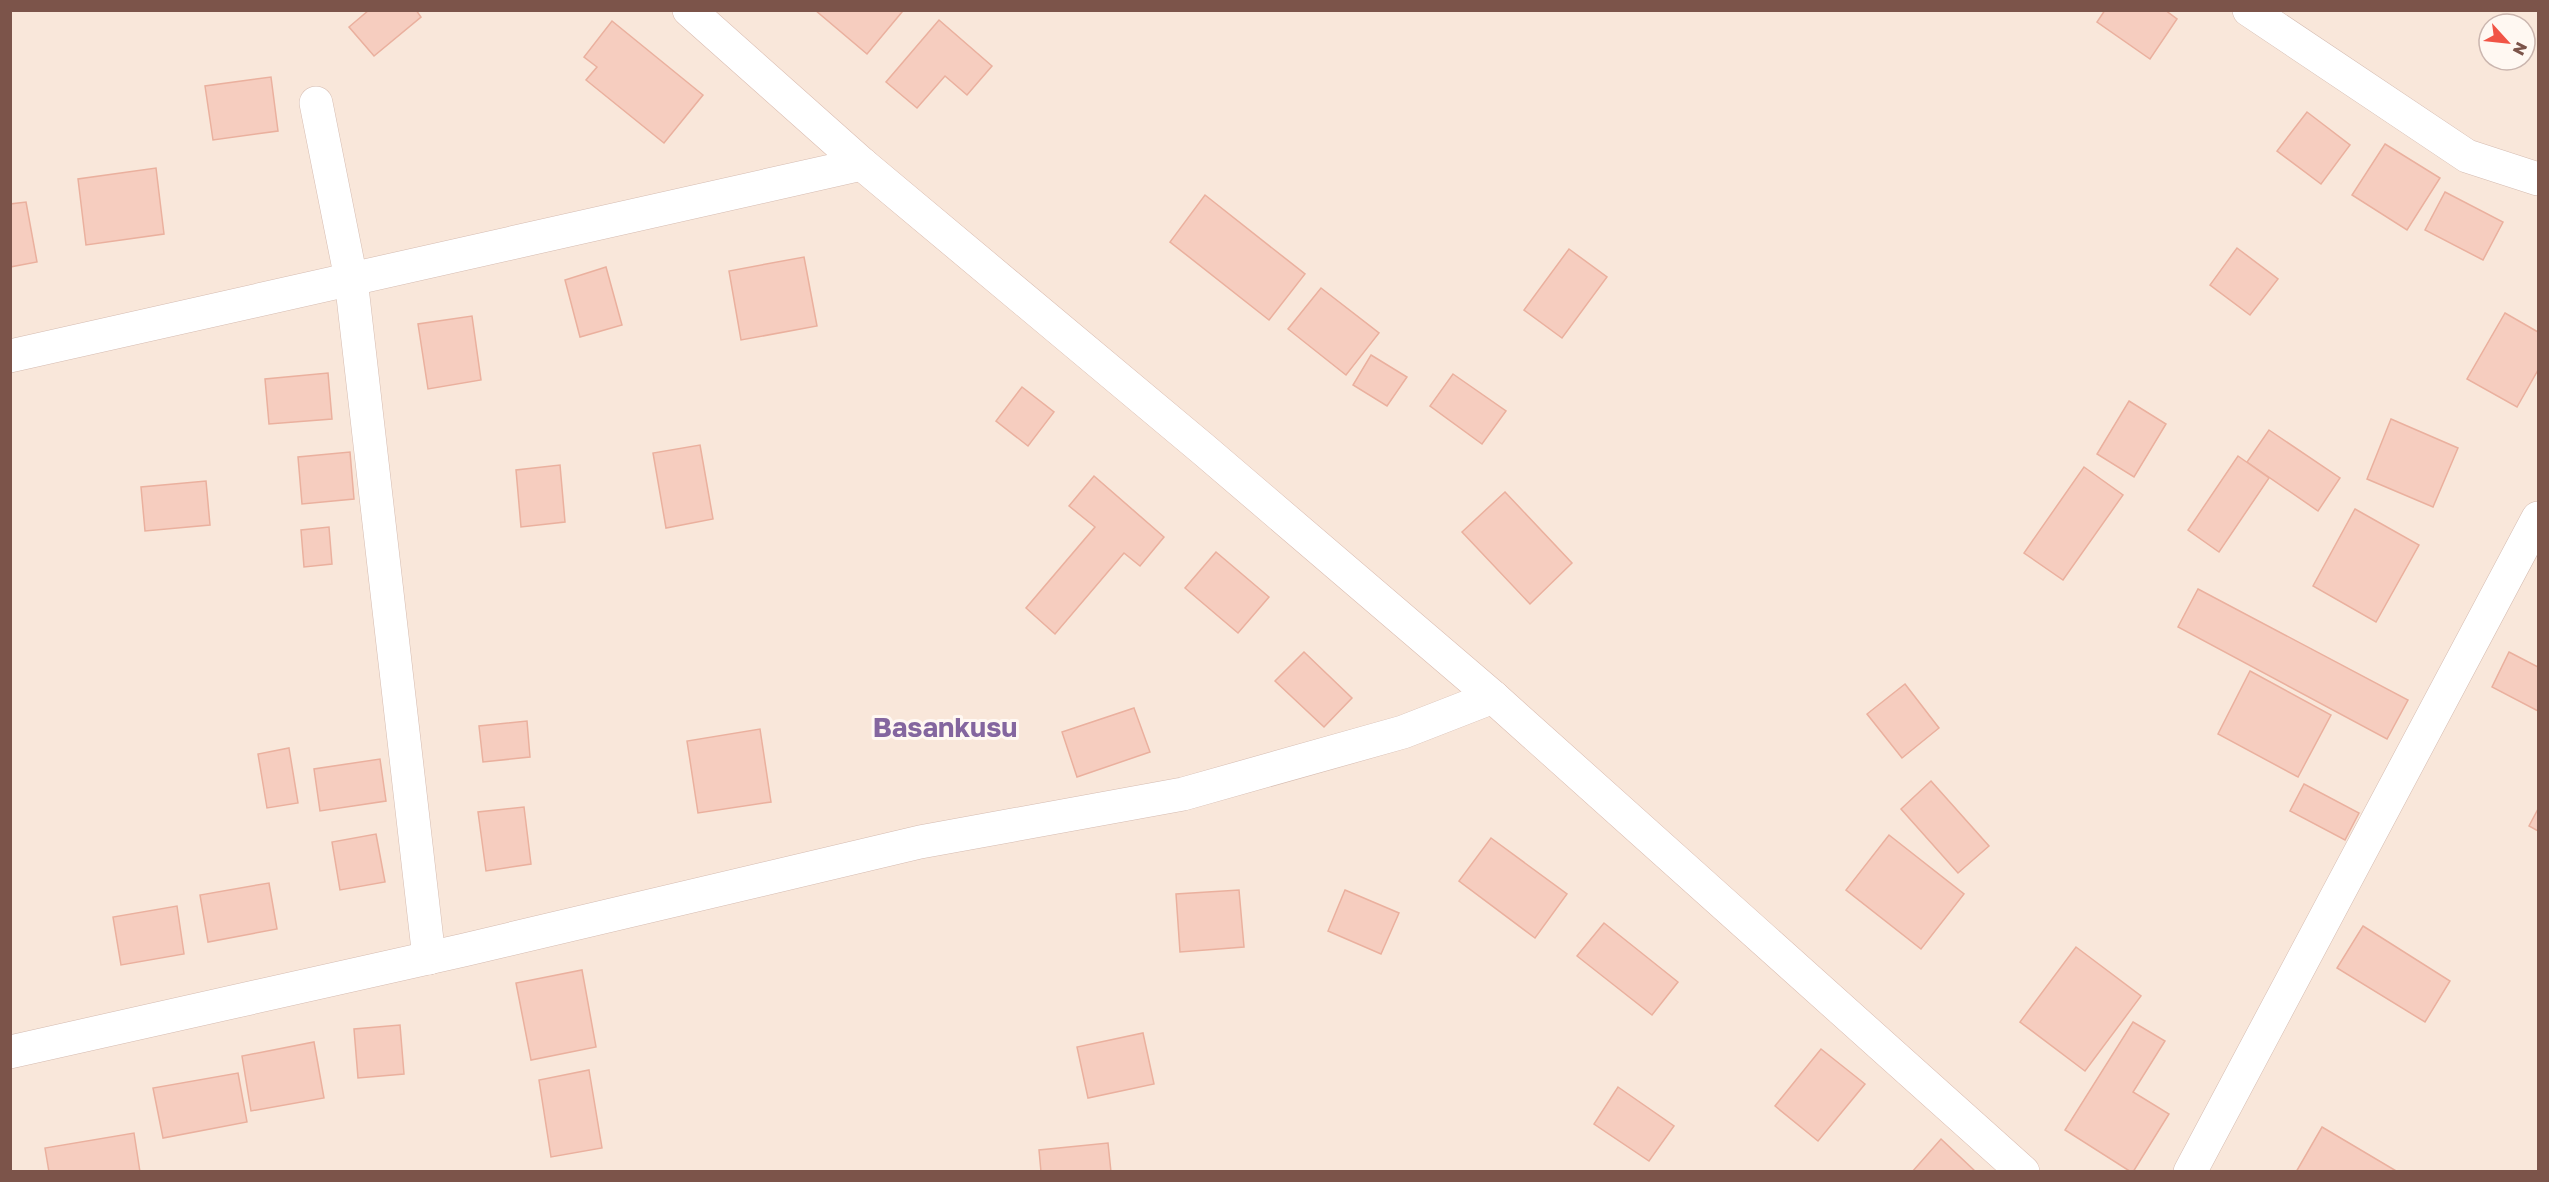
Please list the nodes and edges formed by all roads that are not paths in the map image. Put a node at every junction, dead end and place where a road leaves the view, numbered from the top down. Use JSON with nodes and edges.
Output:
{"nodes":[{"id":1,"x":2249,"y":10,"type":"edge"},
{"id":2,"x":697,"y":13,"type":"edge"},
{"id":3,"x":316,"y":103,"type":"dead end"},
{"id":4,"x":861,"y":164,"type":"junction"},
{"id":5,"x":2538,"y":179,"type":"edge"},
{"id":6,"x":351,"y":279,"type":"junction"},
{"id":7,"x":10,"y":356,"type":"edge"},
{"id":8,"x":2538,"y":518,"type":"edge"},
{"id":9,"x":1493,"y":697,"type":"junction"},
{"id":10,"x":429,"y":958,"type":"junction"},
{"id":11,"x":10,"y":1052,"type":"edge"},
{"id":12,"x":2023,"y":1172,"type":"edge"},
{"id":13,"x":2190,"y":1172,"type":"edge"}],
"edges":[{"from":1,"to":5,"type":"street"},
{"from":2,"to":4,"type":"street"},
{"from":3,"to":6,"type":"street"},
{"from":4,"to":6,"type":"street"},
{"from":4,"to":9,"type":"street"},
{"from":6,"to":7,"type":"street"},
{"from":6,"to":10,"type":"street"},
{"from":8,"to":13,"type":"street"},
{"from":9,"to":10,"type":"street"},
{"from":9,"to":12,"type":"street"},
{"from":10,"to":11,"type":"street"}]}
